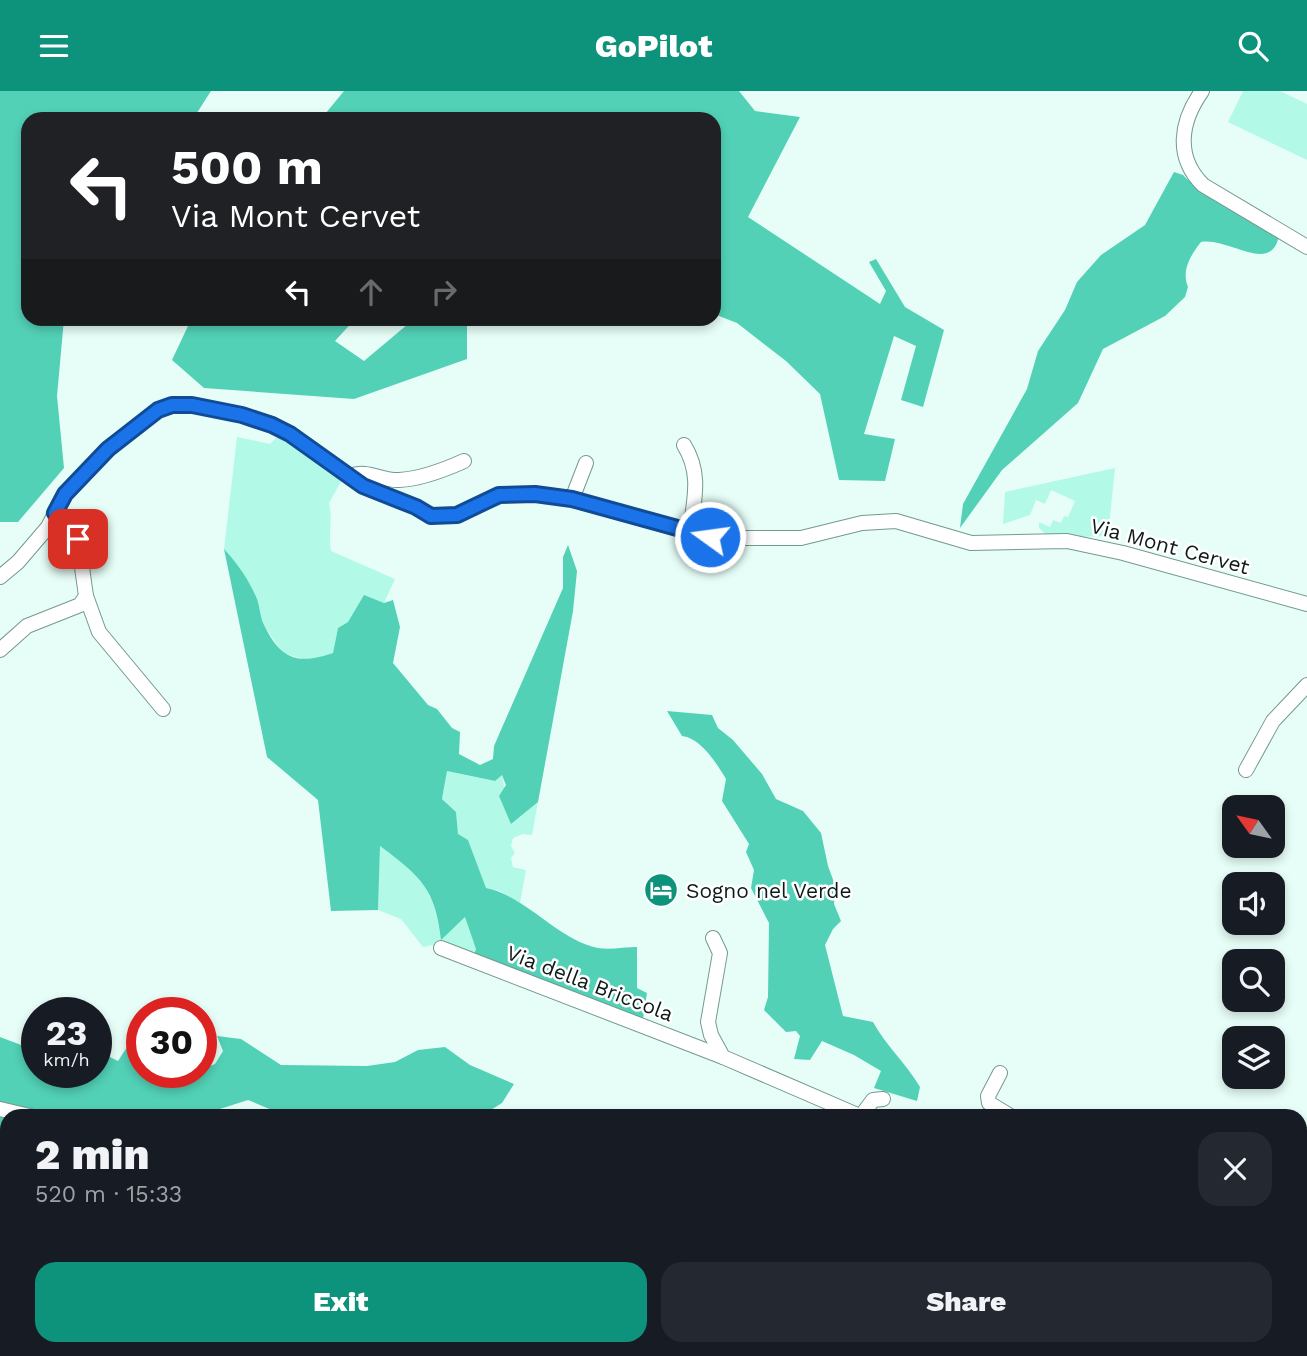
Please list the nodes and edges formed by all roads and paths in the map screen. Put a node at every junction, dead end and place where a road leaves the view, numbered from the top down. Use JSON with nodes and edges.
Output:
{"nodes":[{"id":1,"x":1202,"y":91,"type":"edge"},
{"id":2,"x":1307,"y":247,"type":"edge"},
{"id":3,"x":684,"y":445,"type":"dead end"},
{"id":4,"x":464,"y":461,"type":"dead end"},
{"id":5,"x":586,"y":463,"type":"dead end"},
{"id":6,"x":350,"y":476,"type":"junction"},
{"id":7,"x":572,"y":499,"type":"junction"},
{"id":8,"x":55,"y":513,"type":"junction"},
{"id":9,"x":690,"y":532,"type":"junction"},
{"id":10,"x":0,"y":577,"type":"edge"},
{"id":11,"x":86,"y":596,"type":"junction"},
{"id":12,"x":1307,"y":604,"type":"edge"},
{"id":13,"x":0,"y":650,"type":"edge"},
{"id":14,"x":1307,"y":685,"type":"edge"},
{"id":15,"x":163,"y":709,"type":"dead end"},
{"id":16,"x":1246,"y":770,"type":"dead end"},
{"id":17,"x":713,"y":938,"type":"dead end"},
{"id":18,"x":441,"y":948,"type":"dead end"},
{"id":19,"x":723,"y":1058,"type":"junction"},
{"id":20,"x":1000,"y":1073,"type":"dead end"},
{"id":21,"x":883,"y":1099,"type":"dead end"},
{"id":22,"x":844,"y":1109,"type":"edge"},
{"id":23,"x":866,"y":1109,"type":"edge"},
{"id":24,"x":999,"y":1109,"type":"edge"}],
"edges":[{"from":1,"to":2,"type":"street"},
{"from":3,"to":9,"type":"street"},
{"from":4,"to":6,"type":"street"},
{"from":5,"to":7,"type":"street"},
{"from":6,"to":7,"type":"street","name":"Via Mont Cervet"},
{"from":6,"to":8,"type":"street","name":"Via Mont Cervet"},
{"from":7,"to":9,"type":"street","name":"Via Mont Cervet"},
{"from":8,"to":10,"type":"street","name":"Via Mont Cervet"},
{"from":8,"to":11,"type":"street"},
{"from":9,"to":12,"type":"street","name":"Via Mont Cervet"},
{"from":11,"to":13,"type":"street"},
{"from":11,"to":15,"type":"street"},
{"from":14,"to":16,"type":"street"},
{"from":17,"to":19,"type":"street"},
{"from":18,"to":19,"type":"street","name":"Via della Briccola"},
{"from":19,"to":22,"type":"street","name":"Via della Briccola"},
{"from":20,"to":24,"type":"street"},
{"from":21,"to":23,"type":"street"}]}
